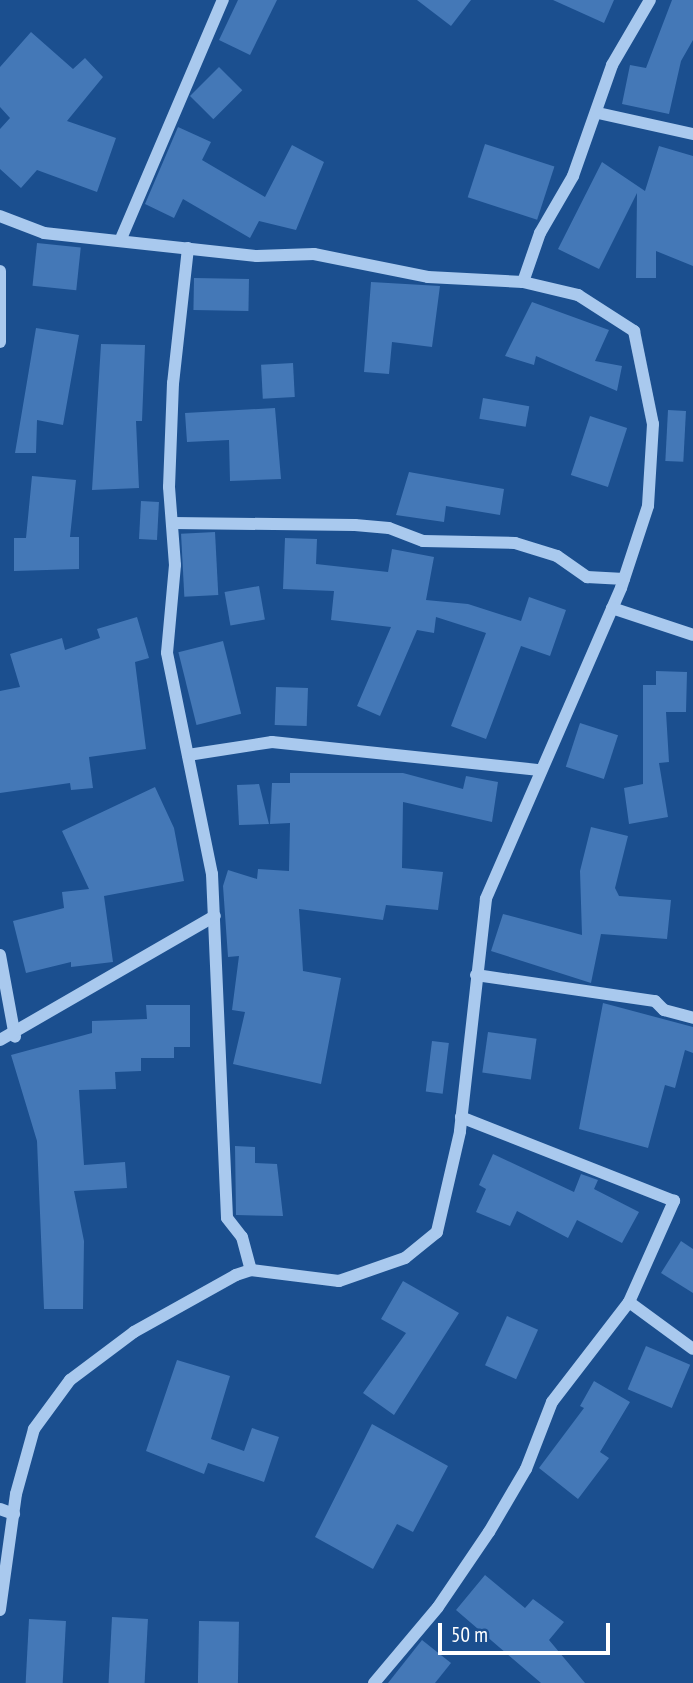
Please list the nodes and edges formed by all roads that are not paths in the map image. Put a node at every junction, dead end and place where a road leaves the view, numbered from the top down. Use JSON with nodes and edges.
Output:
{"nodes":[{"id":1,"x":223,"y":0,"type":"edge"},
{"id":2,"x":650,"y":0,"type":"edge"},
{"id":3,"x":598,"y":113,"type":"junction"},
{"id":4,"x":693,"y":134,"type":"edge"},
{"id":5,"x":0,"y":216,"type":"edge"},
{"id":6,"x":120,"y":241,"type":"junction"},
{"id":7,"x":188,"y":248,"type":"junction"},
{"id":8,"x":0,"y":271,"type":"edge"},
{"id":9,"x":523,"y":282,"type":"junction"},
{"id":10,"x":0,"y":342,"type":"edge"},
{"id":11,"x":172,"y":523,"type":"junction"},
{"id":12,"x":624,"y":579,"type":"junction"},
{"id":13,"x":612,"y":608,"type":"junction"},
{"id":14,"x":693,"y":635,"type":"edge"},
{"id":15,"x":188,"y":755,"type":"junction"},
{"id":16,"x":540,"y":770,"type":"junction"},
{"id":17,"x":215,"y":916,"type":"junction"},
{"id":18,"x":0,"y":955,"type":"edge"},
{"id":19,"x":476,"y":975,"type":"junction"},
{"id":20,"x":693,"y":1018,"type":"edge"},
{"id":21,"x":15,"y":1037,"type":"junction"},
{"id":22,"x":0,"y":1040,"type":"edge"},
{"id":23,"x":461,"y":1117,"type":"junction"},
{"id":24,"x":251,"y":1270,"type":"junction"},
{"id":25,"x":629,"y":1303,"type":"junction"},
{"id":26,"x":693,"y":1349,"type":"edge"},
{"id":27,"x":0,"y":1509,"type":"edge"},
{"id":28,"x":13,"y":1514,"type":"junction"},
{"id":29,"x":0,"y":1610,"type":"edge"},
{"id":30,"x":374,"y":1683,"type":"edge"}],
"edges":[{"from":1,"to":6,"type":"street"},
{"from":2,"to":3,"type":"street"},
{"from":3,"to":4,"type":"street"},
{"from":3,"to":9,"type":"street"},
{"from":5,"to":6,"type":"street"},
{"from":6,"to":7,"type":"street"},
{"from":7,"to":9,"type":"street"},
{"from":7,"to":11,"type":"street"},
{"from":8,"to":10,"type":"street"},
{"from":9,"to":12,"type":"street"},
{"from":11,"to":12,"type":"street"},
{"from":11,"to":15,"type":"street"},
{"from":12,"to":13,"type":"street"},
{"from":13,"to":14,"type":"street"},
{"from":13,"to":16,"type":"street"},
{"from":15,"to":16,"type":"street"},
{"from":15,"to":17,"type":"street"},
{"from":16,"to":19,"type":"street"},
{"from":17,"to":21,"type":"street"},
{"from":17,"to":24,"type":"street"},
{"from":18,"to":21,"type":"street"},
{"from":19,"to":20,"type":"street"},
{"from":19,"to":23,"type":"street"},
{"from":21,"to":22,"type":"street"},
{"from":23,"to":24,"type":"street"},
{"from":23,"to":25,"type":"street"},
{"from":24,"to":28,"type":"street"},
{"from":25,"to":26,"type":"street"},
{"from":25,"to":30,"type":"street"},
{"from":27,"to":28,"type":"street"},
{"from":28,"to":29,"type":"street"}]}
